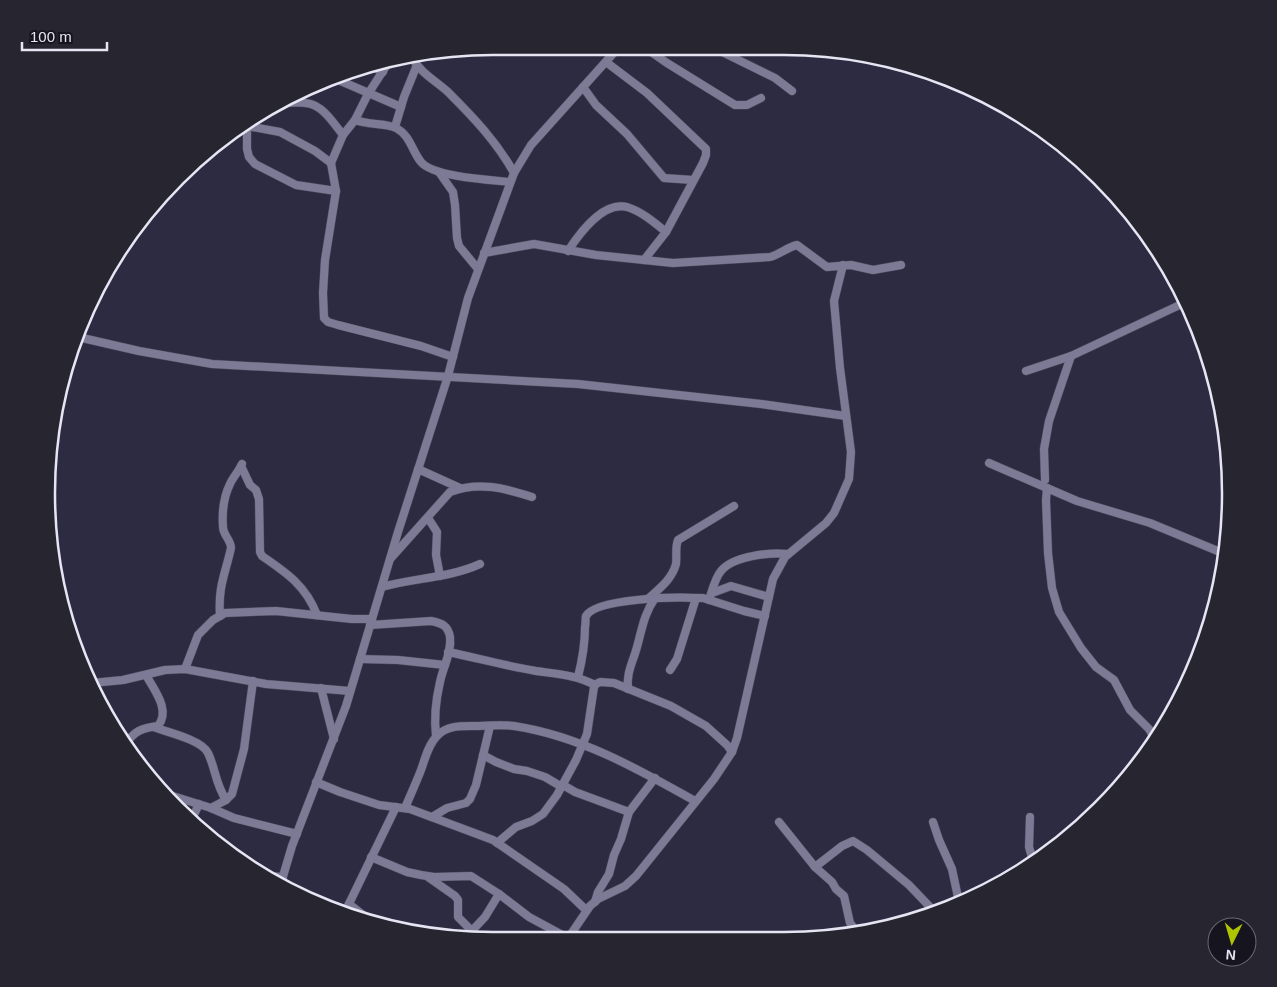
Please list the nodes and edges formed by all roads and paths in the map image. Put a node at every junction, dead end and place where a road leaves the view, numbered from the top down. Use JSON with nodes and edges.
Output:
{"nodes":[{"id":1,"x":613,"y":55,"type":"edge"},
{"id":2,"x":656,"y":55,"type":"edge"},
{"id":3,"x":728,"y":55,"type":"edge"},
{"id":4,"x":415,"y":62,"type":"edge"},
{"id":5,"x":606,"y":62,"type":"junction"},
{"id":6,"x":417,"y":65,"type":"junction"},
{"id":7,"x":385,"y":69,"type":"edge"},
{"id":8,"x":379,"y":70,"type":"edge"},
{"id":9,"x":383,"y":72,"type":"junction"},
{"id":10,"x":342,"y":82,"type":"edge"},
{"id":11,"x":583,"y":87,"type":"junction"},
{"id":12,"x":792,"y":91,"type":"dead end"},
{"id":13,"x":368,"y":94,"type":"junction"},
{"id":14,"x":762,"y":98,"type":"dead end"},
{"id":15,"x":294,"y":103,"type":"edge"},
{"id":16,"x":401,"y":107,"type":"junction"},
{"id":17,"x":355,"y":120,"type":"junction"},
{"id":18,"x":254,"y":126,"type":"edge"},
{"id":19,"x":395,"y":127,"type":"junction"},
{"id":20,"x":247,"y":131,"type":"edge"},
{"id":21,"x":344,"y":135,"type":"junction"},
{"id":22,"x":331,"y":163,"type":"junction"},
{"id":23,"x":439,"y":172,"type":"junction"},
{"id":24,"x":514,"y":173,"type":"junction"},
{"id":25,"x":693,"y":180,"type":"junction"},
{"id":26,"x":510,"y":182,"type":"junction"},
{"id":27,"x":336,"y":191,"type":"junction"},
{"id":28,"x":666,"y":232,"type":"junction"},
{"id":29,"x":568,"y":251,"type":"junction"},
{"id":30,"x":484,"y":253,"type":"junction"},
{"id":31,"x":644,"y":260,"type":"junction"},
{"id":32,"x":843,"y":265,"type":"junction"},
{"id":33,"x":901,"y":265,"type":"dead end"},
{"id":34,"x":478,"y":269,"type":"junction"},
{"id":35,"x":1179,"y":305,"type":"edge"},
{"id":36,"x":83,"y":338,"type":"edge"},
{"id":37,"x":1071,"y":356,"type":"junction"},
{"id":38,"x":453,"y":357,"type":"junction"},
{"id":39,"x":1026,"y":371,"type":"dead end"},
{"id":40,"x":448,"y":376,"type":"junction"},
{"id":41,"x":846,"y":416,"type":"junction"},
{"id":42,"x":989,"y":463,"type":"dead end"},
{"id":43,"x":418,"y":469,"type":"junction"},
{"id":44,"x":1046,"y":484,"type":"junction"},
{"id":45,"x":460,"y":488,"type":"junction"},
{"id":46,"x":532,"y":497,"type":"dead end"},
{"id":47,"x":734,"y":506,"type":"dead end"},
{"id":48,"x":428,"y":518,"type":"junction"},
{"id":49,"x":1218,"y":551,"type":"edge"},
{"id":50,"x":788,"y":554,"type":"junction"},
{"id":51,"x":390,"y":559,"type":"junction"},
{"id":52,"x":480,"y":564,"type":"dead end"},
{"id":53,"x":440,"y":576,"type":"junction"},
{"id":54,"x":382,"y":587,"type":"junction"},
{"id":55,"x":710,"y":596,"type":"junction"},
{"id":56,"x":769,"y":597,"type":"junction"},
{"id":57,"x":652,"y":598,"type":"junction"},
{"id":58,"x":696,"y":598,"type":"junction"},
{"id":59,"x":317,"y":615,"type":"junction"},
{"id":60,"x":220,"y":616,"type":"junction"},
{"id":61,"x":765,"y":616,"type":"junction"},
{"id":62,"x":371,"y":622,"type":"junction"},
{"id":63,"x":448,"y":652,"type":"junction"},
{"id":64,"x":360,"y":659,"type":"junction"},
{"id":65,"x":445,"y":665,"type":"junction"},
{"id":66,"x":185,"y":669,"type":"junction"},
{"id":67,"x":670,"y":670,"type":"dead end"},
{"id":68,"x":146,"y":675,"type":"junction"},
{"id":69,"x":578,"y":677,"type":"junction"},
{"id":70,"x":253,"y":681,"type":"junction"},
{"id":71,"x":98,"y":682,"type":"edge"},
{"id":72,"x":595,"y":685,"type":"junction"},
{"id":73,"x":321,"y":688,"type":"junction"},
{"id":74,"x":628,"y":689,"type":"junction"},
{"id":75,"x":350,"y":691,"type":"junction"},
{"id":76,"x":490,"y":726,"type":"junction"},
{"id":77,"x":153,"y":727,"type":"junction"},
{"id":78,"x":1151,"y":732,"type":"edge"},
{"id":79,"x":436,"y":736,"type":"junction"},
{"id":80,"x":131,"y":739,"type":"edge"},
{"id":81,"x":334,"y":739,"type":"junction"},
{"id":82,"x":583,"y":745,"type":"junction"},
{"id":83,"x":732,"y":752,"type":"junction"},
{"id":84,"x":483,"y":755,"type":"junction"},
{"id":85,"x":655,"y":778,"type":"junction"},
{"id":86,"x":316,"y":782,"type":"junction"},
{"id":87,"x":562,"y":786,"type":"junction"},
{"id":88,"x":177,"y":797,"type":"edge"},
{"id":89,"x":226,"y":800,"type":"junction"},
{"id":90,"x":695,"y":801,"type":"junction"},
{"id":91,"x":199,"y":804,"type":"junction"},
{"id":92,"x":396,"y":807,"type":"junction"},
{"id":93,"x":212,"y":808,"type":"junction"},
{"id":94,"x":405,"y":808,"type":"junction"},
{"id":95,"x":629,"y":812,"type":"junction"},
{"id":96,"x":194,"y":814,"type":"edge"},
{"id":97,"x":432,"y":817,"type":"junction"},
{"id":98,"x":1030,"y":817,"type":"dead end"},
{"id":99,"x":779,"y":822,"type":"dead end"},
{"id":100,"x":933,"y":822,"type":"dead end"},
{"id":101,"x":297,"y":834,"type":"junction"},
{"id":102,"x":497,"y":843,"type":"junction"},
{"id":103,"x":1031,"y":855,"type":"edge"},
{"id":104,"x":371,"y":857,"type":"junction"},
{"id":105,"x":815,"y":867,"type":"junction"},
{"id":106,"x":426,"y":876,"type":"junction"},
{"id":107,"x":283,"y":878,"type":"edge"},
{"id":108,"x":499,"y":894,"type":"junction"},
{"id":109,"x":958,"y":896,"type":"edge"},
{"id":110,"x":595,"y":902,"type":"junction"},
{"id":111,"x":349,"y":904,"type":"junction"},
{"id":112,"x":348,"y":907,"type":"edge"},
{"id":113,"x":930,"y":907,"type":"edge"},
{"id":114,"x":357,"y":910,"type":"edge"},
{"id":115,"x":586,"y":910,"type":"junction"},
{"id":116,"x":853,"y":926,"type":"edge"},
{"id":117,"x":467,"y":931,"type":"edge"},
{"id":118,"x":472,"y":931,"type":"edge"},
{"id":119,"x":557,"y":932,"type":"edge"},
{"id":120,"x":571,"y":932,"type":"edge"}],
"edges":[{"from":1,"to":5,"type":"street"},
{"from":2,"to":14,"type":"street"},
{"from":3,"to":12,"type":"street"},
{"from":4,"to":6,"type":"street"},
{"from":5,"to":11,"type":"street"},
{"from":5,"to":25,"type":"street"},
{"from":6,"to":16,"type":"street"},
{"from":6,"to":24,"type":"street"},
{"from":7,"to":9,"type":"street"},
{"from":8,"to":9,"type":"street"},
{"from":9,"to":13,"type":"street"},
{"from":10,"to":13,"type":"street"},
{"from":11,"to":24,"type":"street"},
{"from":11,"to":25,"type":"street"},
{"from":13,"to":16,"type":"street"},
{"from":13,"to":17,"type":"street"},
{"from":15,"to":21,"type":"street"},
{"from":16,"to":19,"type":"street"},
{"from":17,"to":19,"type":"street"},
{"from":17,"to":21,"type":"street"},
{"from":18,"to":22,"type":"street"},
{"from":19,"to":23,"type":"street"},
{"from":20,"to":27,"type":"street"},
{"from":21,"to":22,"type":"street"},
{"from":22,"to":27,"type":"street"},
{"from":23,"to":26,"type":"street"},
{"from":23,"to":34,"type":"street"},
{"from":24,"to":26,"type":"street"},
{"from":25,"to":28,"type":"street"},
{"from":26,"to":30,"type":"street"},
{"from":27,"to":38,"type":"street"},
{"from":28,"to":29,"type":"street"},
{"from":28,"to":31,"type":"street"},
{"from":29,"to":30,"type":"street"},
{"from":29,"to":31,"type":"street"},
{"from":30,"to":34,"type":"street"},
{"from":31,"to":32,"type":"street"},
{"from":32,"to":33,"type":"street"},
{"from":32,"to":41,"type":"street"},
{"from":34,"to":38,"type":"street"},
{"from":35,"to":37,"type":"street"},
{"from":36,"to":40,"type":"street"},
{"from":37,"to":39,"type":"street"},
{"from":37,"to":44,"type":"street"},
{"from":38,"to":40,"type":"street"},
{"from":40,"to":41,"type":"street"},
{"from":40,"to":43,"type":"street"},
{"from":41,"to":50,"type":"street"},
{"from":42,"to":44,"type":"street"},
{"from":43,"to":45,"type":"street"},
{"from":43,"to":51,"type":"street"},
{"from":44,"to":49,"type":"street"},
{"from":44,"to":78,"type":"street"},
{"from":45,"to":46,"type":"street"},
{"from":45,"to":48,"type":"street"},
{"from":47,"to":57,"type":"street"},
{"from":48,"to":51,"type":"street"},
{"from":48,"to":53,"type":"street"},
{"from":50,"to":55,"type":"street"},
{"from":50,"to":56,"type":"street"},
{"from":51,"to":54,"type":"street"},
{"from":52,"to":53,"type":"street"},
{"from":53,"to":54,"type":"street"},
{"from":54,"to":62,"type":"street"},
{"from":55,"to":56,"type":"street"},
{"from":55,"to":58,"type":"street"},
{"from":55,"to":61,"type":"street"},
{"from":56,"to":61,"type":"street"},
{"from":57,"to":58,"type":"street"},
{"from":57,"to":69,"type":"street"},
{"from":57,"to":74,"type":"street"},
{"from":58,"to":67,"type":"street"},
{"from":59,"to":60,"type":"street"},
{"from":59,"to":60,"type":"street"},
{"from":59,"to":62,"type":"street"},
{"from":60,"to":66,"type":"street"},
{"from":61,"to":83,"type":"street"},
{"from":62,"to":63,"type":"street"},
{"from":62,"to":64,"type":"street"},
{"from":63,"to":65,"type":"street"},
{"from":63,"to":69,"type":"street"},
{"from":64,"to":65,"type":"street"},
{"from":64,"to":75,"type":"street"},
{"from":65,"to":79,"type":"street"},
{"from":66,"to":68,"type":"street"},
{"from":66,"to":70,"type":"street"},
{"from":68,"to":71,"type":"street"},
{"from":68,"to":77,"type":"street"},
{"from":69,"to":72,"type":"street"},
{"from":70,"to":73,"type":"street"},
{"from":70,"to":89,"type":"street"},
{"from":72,"to":74,"type":"street"},
{"from":72,"to":82,"type":"street"},
{"from":73,"to":75,"type":"street"},
{"from":73,"to":81,"type":"street"},
{"from":74,"to":83,"type":"street"},
{"from":75,"to":81,"type":"street"},
{"from":76,"to":79,"type":"street"},
{"from":76,"to":82,"type":"street"},
{"from":76,"to":84,"type":"street"},
{"from":77,"to":80,"type":"street"},
{"from":77,"to":89,"type":"street"},
{"from":79,"to":94,"type":"street"},
{"from":81,"to":86,"type":"street"},
{"from":82,"to":85,"type":"street"},
{"from":82,"to":87,"type":"street"},
{"from":83,"to":90,"type":"street"},
{"from":84,"to":87,"type":"street"},
{"from":84,"to":97,"type":"street"},
{"from":85,"to":90,"type":"street"},
{"from":85,"to":95,"type":"street"},
{"from":86,"to":92,"type":"street"},
{"from":86,"to":101,"type":"street"},
{"from":87,"to":95,"type":"street"},
{"from":87,"to":102,"type":"street"},
{"from":88,"to":91,"type":"street"},
{"from":89,"to":93,"type":"street"},
{"from":90,"to":110,"type":"street"},
{"from":91,"to":93,"type":"street"},
{"from":91,"to":96,"type":"street"},
{"from":92,"to":94,"type":"street"},
{"from":92,"to":104,"type":"street"},
{"from":93,"to":101,"type":"street"},
{"from":94,"to":97,"type":"street"},
{"from":95,"to":110,"type":"street"},
{"from":97,"to":102,"type":"street"},
{"from":98,"to":103,"type":"street"},
{"from":99,"to":105,"type":"street"},
{"from":100,"to":109,"type":"street"},
{"from":101,"to":107,"type":"street"},
{"from":102,"to":115,"type":"street"},
{"from":104,"to":106,"type":"street"},
{"from":104,"to":111,"type":"street"},
{"from":105,"to":113,"type":"street"},
{"from":105,"to":116,"type":"street"},
{"from":106,"to":108,"type":"street"},
{"from":106,"to":117,"type":"street"},
{"from":108,"to":118,"type":"street"},
{"from":108,"to":119,"type":"street"},
{"from":110,"to":115,"type":"street"},
{"from":111,"to":112,"type":"street"},
{"from":111,"to":114,"type":"street"},
{"from":115,"to":120,"type":"street"}]}
